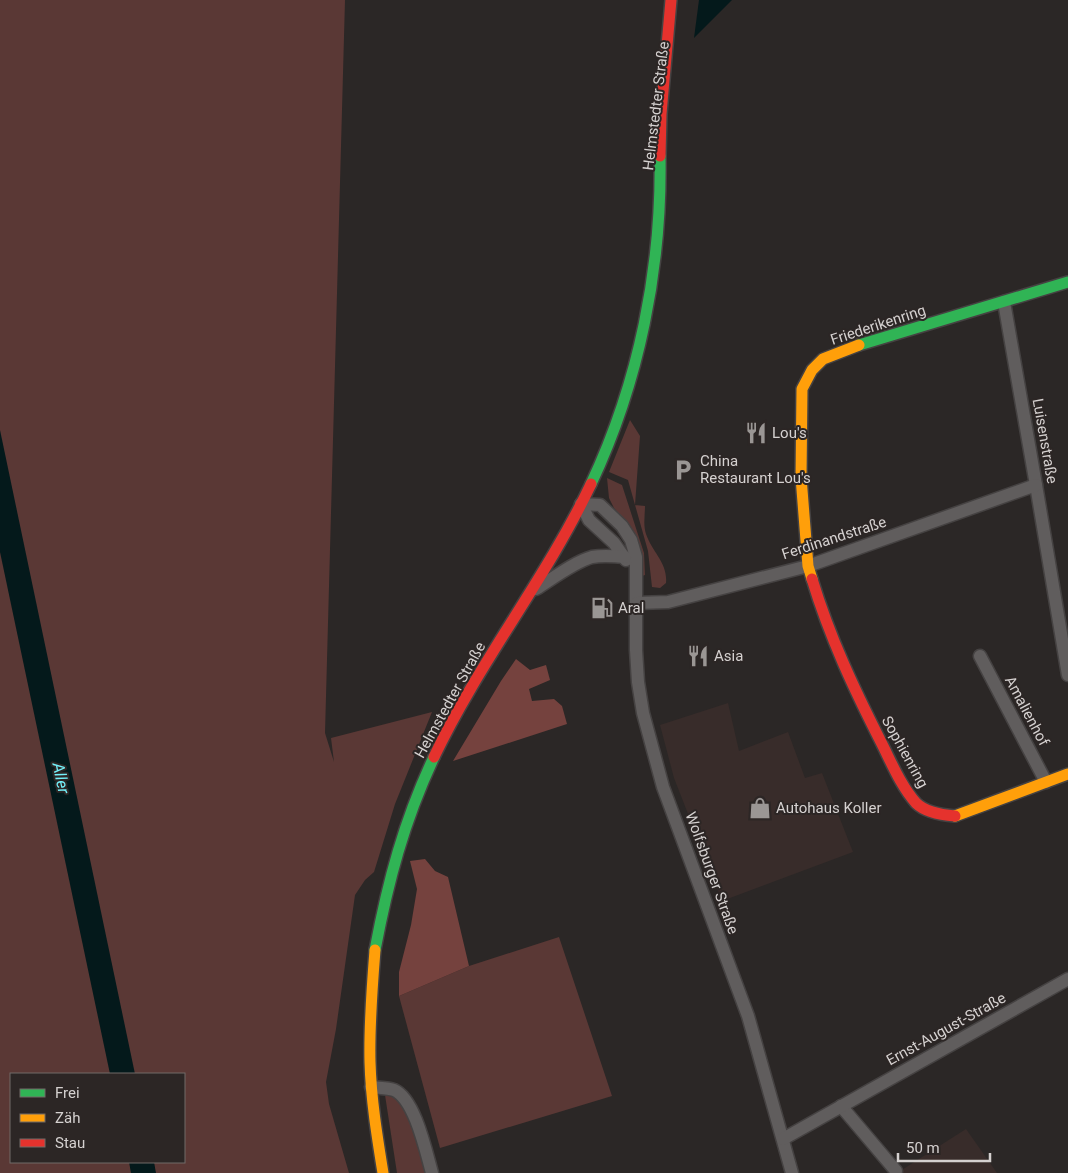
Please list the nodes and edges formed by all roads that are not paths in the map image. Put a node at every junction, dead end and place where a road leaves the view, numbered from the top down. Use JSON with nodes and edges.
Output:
{"nodes":[{"id":1,"x":671,"y":0,"type":"edge"},
{"id":2,"x":677,"y":66,"type":"dead end"},
{"id":3,"x":660,"y":183,"type":"junction"},
{"id":4,"x":1068,"y":282,"type":"edge"},
{"id":5,"x":1004,"y":302,"type":"junction"},
{"id":6,"x":1036,"y":485,"type":"junction"},
{"id":7,"x":581,"y":504,"type":"junction"},
{"id":8,"x":625,"y":557,"type":"junction"},
{"id":9,"x":808,"y":566,"type":"junction"},
{"id":10,"x":636,"y":578,"type":"junction"},
{"id":11,"x":530,"y":593,"type":"junction"},
{"id":12,"x":637,"y":603,"type":"junction"},
{"id":13,"x":980,"y":656,"type":"dead end"},
{"id":14,"x":1068,"y":675,"type":"edge"},
{"id":15,"x":1068,"y":774,"type":"edge"},
{"id":16,"x":1046,"y":782,"type":"junction"},
{"id":17,"x":1068,"y":980,"type":"edge"},
{"id":18,"x":371,"y":1087,"type":"junction"},
{"id":19,"x":841,"y":1106,"type":"junction"},
{"id":20,"x":783,"y":1139,"type":"junction"},
{"id":21,"x":896,"y":1171,"type":"dead end"},
{"id":22,"x":383,"y":1173,"type":"edge"},
{"id":23,"x":432,"y":1173,"type":"edge"},
{"id":24,"x":792,"y":1173,"type":"edge"}],
"edges":[{"from":1,"to":3,"type":"main road","name":"Helmstedter Straße"},
{"from":2,"to":3,"type":"main road","name":"Helmstedter Straße"},
{"from":3,"to":7,"type":"main road","name":"Helmstedter Straße"},
{"from":4,"to":5,"type":"main road","name":"Friederikenring"},
{"from":5,"to":6,"type":"street","name":"Luisenstraße"},
{"from":5,"to":9,"type":"main road","name":"Friederikenring"},
{"from":6,"to":9,"type":"street","name":"Ferdinandstraße"},
{"from":6,"to":14,"type":"street","name":"Luisenstraße"},
{"from":7,"to":8,"type":"street","name":"Wolfsburger Straße"},
{"from":7,"to":10,"type":"street","name":"Wolfsburger Straße"},
{"from":7,"to":11,"type":"main road","name":"Helmstedter Straße"},
{"from":8,"to":10,"type":"street","name":"Wolfsburger Straße"},
{"from":8,"to":11,"type":"street"},
{"from":9,"to":12,"type":"street","name":"Ferdinandstraße"},
{"from":9,"to":16,"type":"main road","name":"Sophienring"},
{"from":10,"to":12,"type":"street","name":"Wolfsburger Straße"},
{"from":11,"to":18,"type":"main road","name":"Helmstedter Straße"},
{"from":12,"to":20,"type":"street","name":"Wolfsburger Straße"},
{"from":13,"to":16,"type":"street","name":"Amalienhof"},
{"from":15,"to":16,"type":"main road","name":"Sophienring"},
{"from":17,"to":19,"type":"street","name":"Ernst-August-Straße"},
{"from":18,"to":22,"type":"main road","name":"Helmstedter Straße"},
{"from":18,"to":23,"type":"street"},
{"from":19,"to":20,"type":"street","name":"Ernst-August-Straße"},
{"from":19,"to":21,"type":"street"},
{"from":20,"to":24,"type":"street","name":"Wolfsburger Straße"}]}
